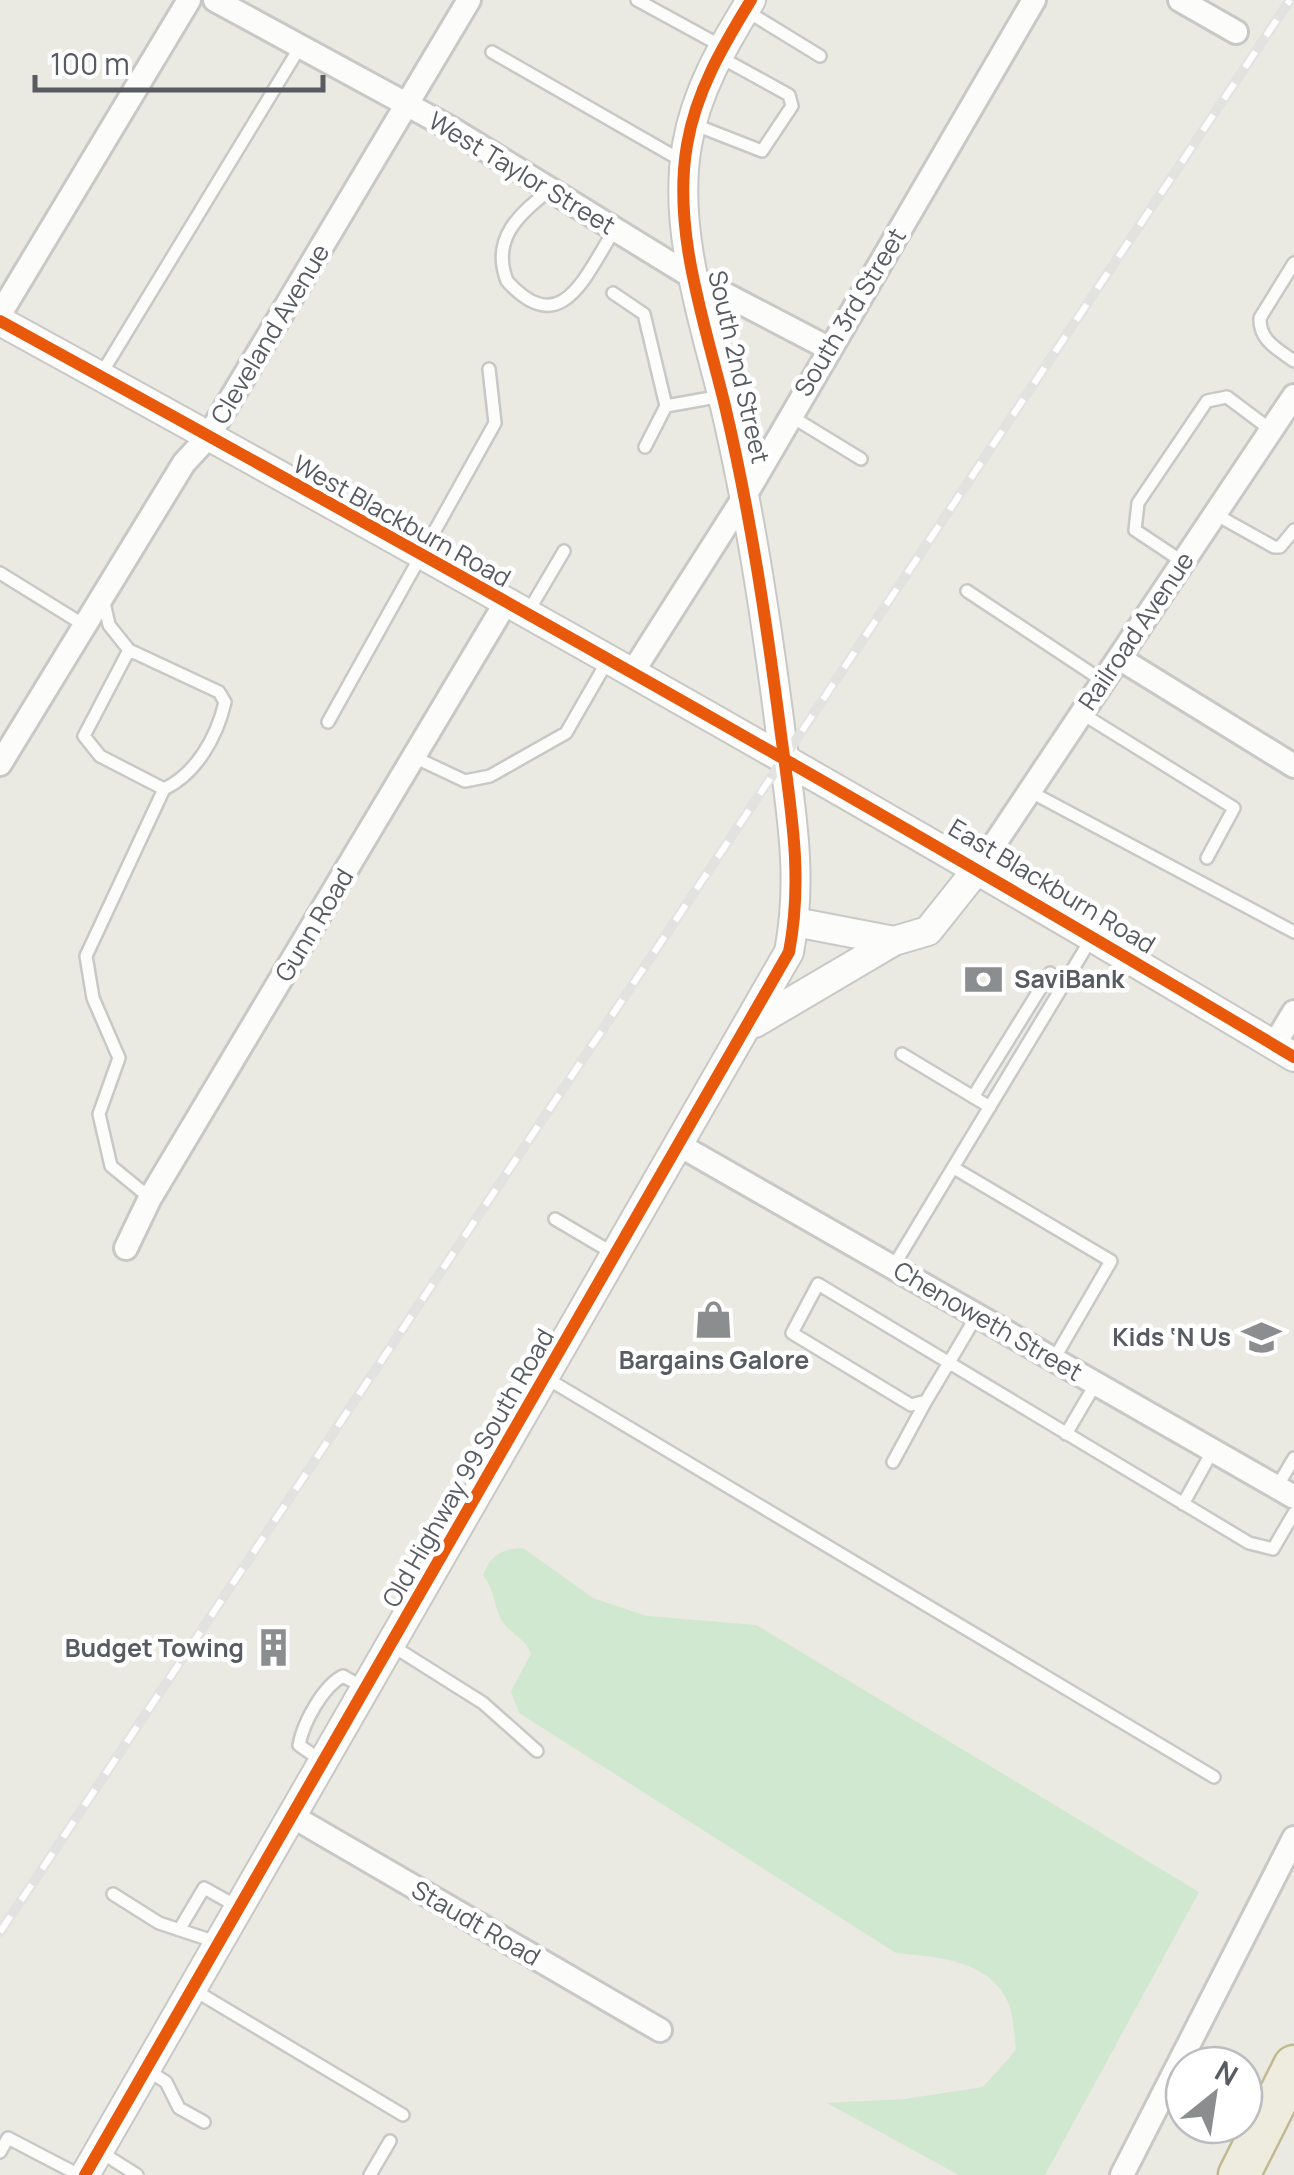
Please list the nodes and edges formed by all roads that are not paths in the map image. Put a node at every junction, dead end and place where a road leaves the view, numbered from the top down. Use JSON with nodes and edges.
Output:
{"nodes":[{"id":1,"x":189,"y":0,"type":"edge"},
{"id":2,"x":215,"y":0,"type":"edge"},
{"id":3,"x":469,"y":0,"type":"edge"},
{"id":4,"x":637,"y":0,"type":"edge"},
{"id":5,"x":1034,"y":0,"type":"edge"},
{"id":6,"x":1180,"y":0,"type":"edge"},
{"id":7,"x":748,"y":5,"type":"edge"},
{"id":8,"x":1236,"y":32,"type":"dead end"},
{"id":9,"x":300,"y":47,"type":"junction"},
{"id":10,"x":492,"y":52,"type":"dead end"},
{"id":11,"x":720,"y":52,"type":"junction"},
{"id":12,"x":820,"y":56,"type":"dead end"},
{"id":13,"x":406,"y":105,"type":"junction"},
{"id":14,"x":693,"y":124,"type":"junction"},
{"id":15,"x":686,"y":163,"type":"junction"},
{"id":16,"x":552,"y":188,"type":"junction"},
{"id":17,"x":615,"y":229,"type":"junction"},
{"id":18,"x":1294,"y":263,"type":"edge"},
{"id":19,"x":694,"y":278,"type":"junction"},
{"id":20,"x":612,"y":292,"type":"dead end"},
{"id":21,"x":0,"y":318,"type":"edge"},
{"id":22,"x":828,"y":348,"type":"junction"},
{"id":23,"x":1294,"y":361,"type":"edge"},
{"id":24,"x":489,"y":369,"type":"dead end"},
{"id":25,"x":100,"y":376,"type":"junction"},
{"id":26,"x":722,"y":396,"type":"junction"},
{"id":27,"x":666,"y":406,"type":"junction"},
{"id":28,"x":1291,"y":406,"type":"edge"},
{"id":29,"x":789,"y":415,"type":"junction"},
{"id":30,"x":1271,"y":430,"type":"junction"},
{"id":31,"x":208,"y":437,"type":"junction"},
{"id":32,"x":646,"y":448,"type":"dead end"},
{"id":33,"x":861,"y":458,"type":"dead end"},
{"id":34,"x":746,"y":494,"type":"junction"},
{"id":35,"x":1215,"y":514,"type":"junction"},
{"id":36,"x":1294,"y":530,"type":"edge"},
{"id":37,"x":564,"y":551,"type":"dead end"},
{"id":38,"x":422,"y":558,"type":"junction"},
{"id":39,"x":1183,"y":562,"type":"junction"},
{"id":40,"x":0,"y":573,"type":"edge"},
{"id":41,"x":968,"y":591,"type":"dead end"},
{"id":42,"x":102,"y":594,"type":"junction"},
{"id":43,"x":516,"y":610,"type":"junction"},
{"id":44,"x":84,"y":624,"type":"junction"},
{"id":45,"x":129,"y":650,"type":"junction"},
{"id":46,"x":1119,"y":658,"type":"junction"},
{"id":47,"x":620,"y":666,"type":"junction"},
{"id":48,"x":1103,"y":681,"type":"junction"},
{"id":49,"x":1081,"y":713,"type":"junction"},
{"id":50,"x":328,"y":722,"type":"dead end"},
{"id":51,"x":414,"y":757,"type":"junction"},
{"id":52,"x":784,"y":757,"type":"junction"},
{"id":53,"x":0,"y":764,"type":"edge"},
{"id":54,"x":1294,"y":766,"type":"edge"},
{"id":55,"x":164,"y":790,"type":"junction"},
{"id":56,"x":1029,"y":791,"type":"junction"},
{"id":57,"x":1206,"y":858,"type":"dead end"},
{"id":58,"x":979,"y":867,"type":"junction"},
{"id":59,"x":795,"y":922,"type":"junction"},
{"id":60,"x":1294,"y":932,"type":"edge"},
{"id":61,"x":1093,"y":936,"type":"junction"},
{"id":62,"x":894,"y":941,"type":"junction"},
{"id":63,"x":1050,"y":973,"type":"dead end"},
{"id":64,"x":1294,"y":1012,"type":"edge"},
{"id":65,"x":750,"y":1027,"type":"junction"},
{"id":66,"x":1284,"y":1050,"type":"edge"},
{"id":67,"x":902,"y":1054,"type":"dead end"},
{"id":68,"x":974,"y":1097,"type":"junction"},
{"id":69,"x":990,"y":1107,"type":"junction"},
{"id":70,"x":681,"y":1146,"type":"junction"},
{"id":71,"x":954,"y":1168,"type":"junction"},
{"id":72,"x":150,"y":1198,"type":"junction"},
{"id":73,"x":555,"y":1219,"type":"dead end"},
{"id":74,"x":126,"y":1248,"type":"dead end"},
{"id":75,"x":617,"y":1256,"type":"junction"},
{"id":76,"x":893,"y":1268,"type":"junction"},
{"id":77,"x":977,"y":1315,"type":"junction"},
{"id":78,"x":1054,"y":1360,"type":"junction"},
{"id":79,"x":949,"y":1363,"type":"junction"},
{"id":80,"x":546,"y":1378,"type":"junction"},
{"id":81,"x":1096,"y":1383,"type":"junction"},
{"id":82,"x":926,"y":1401,"type":"junction"},
{"id":83,"x":1066,"y":1434,"type":"junction"},
{"id":84,"x":1213,"y":1450,"type":"junction"},
{"id":85,"x":1294,"y":1458,"type":"edge"},
{"id":86,"x":893,"y":1462,"type":"dead end"},
{"id":87,"x":1286,"y":1492,"type":"edge"},
{"id":88,"x":1183,"y":1504,"type":"junction"},
{"id":89,"x":1294,"y":1513,"type":"edge"},
{"id":90,"x":391,"y":1645,"type":"junction"},
{"id":91,"x":537,"y":1751,"type":"dead end"},
{"id":92,"x":1214,"y":1777,"type":"dead end"},
{"id":93,"x":292,"y":1816,"type":"junction"},
{"id":94,"x":1294,"y":1838,"type":"edge"},
{"id":95,"x":113,"y":1894,"type":"dead end"},
{"id":96,"x":240,"y":1908,"type":"junction"},
{"id":97,"x":179,"y":1930,"type":"junction"},
{"id":98,"x":220,"y":1944,"type":"junction"},
{"id":99,"x":194,"y":1990,"type":"junction"},
{"id":100,"x":660,"y":2030,"type":"dead end"},
{"id":101,"x":1294,"y":2066,"type":"edge"},
{"id":102,"x":147,"y":2070,"type":"junction"},
{"id":103,"x":403,"y":2115,"type":"dead end"},
{"id":104,"x":204,"y":2122,"type":"dead end"},
{"id":105,"x":390,"y":2141,"type":"dead end"},
{"id":106,"x":0,"y":2152,"type":"edge"},
{"id":107,"x":88,"y":2167,"type":"edge"},
{"id":108,"x":137,"y":2175,"type":"edge"},
{"id":109,"x":370,"y":2175,"type":"edge"},
{"id":110,"x":1122,"y":2175,"type":"edge"},
{"id":111,"x":1236,"y":2175,"type":"edge"}],
"edges":[{"from":1,"to":21,"type":"street"},
{"from":2,"to":9,"type":"street","name":"West Taylor Street"},
{"from":3,"to":13,"type":"street","name":"Cleveland Avenue"},
{"from":4,"to":11,"type":"lane"},
{"from":5,"to":22,"type":"street","name":"South 3rd Street"},
{"from":6,"to":8,"type":"street"},
{"from":7,"to":11,"type":"street","name":"South 2nd Street"},
{"from":7,"to":12,"type":"lane"},
{"from":9,"to":13,"type":"street","name":"West Taylor Street"},
{"from":9,"to":25,"type":"lane"},
{"from":10,"to":15,"type":"lane"},
{"from":11,"to":14,"type":"street","name":"South 2nd Street"},
{"from":11,"to":14,"type":"lane"},
{"from":13,"to":16,"type":"street","name":"West Taylor Street"},
{"from":13,"to":31,"type":"street","name":"Cleveland Avenue"},
{"from":14,"to":15,"type":"street","name":"South 2nd Street"},
{"from":15,"to":19,"type":"street","name":"South 2nd Street"},
{"from":16,"to":17,"type":"street","name":"West Taylor Street"},
{"from":16,"to":17,"type":"lane"},
{"from":17,"to":19,"type":"street","name":"West Taylor Street"},
{"from":18,"to":23,"type":"lane"},
{"from":19,"to":22,"type":"street","name":"West Taylor Street"},
{"from":19,"to":26,"type":"street","name":"South 2nd Street"},
{"from":20,"to":27,"type":"lane"},
{"from":21,"to":25,"type":"street","name":"West Blackburn Road"},
{"from":22,"to":29,"type":"street","name":"South 3rd Street"},
{"from":24,"to":38,"type":"lane"},
{"from":25,"to":31,"type":"street","name":"West Blackburn Road"},
{"from":26,"to":27,"type":"lane"},
{"from":26,"to":34,"type":"street","name":"South 2nd Street"},
{"from":27,"to":32,"type":"lane"},
{"from":28,"to":30,"type":"street","name":"Railroad Avenue"},
{"from":29,"to":33,"type":"lane"},
{"from":29,"to":34,"type":"street","name":"South 3rd Street"},
{"from":30,"to":35,"type":"street","name":"Railroad Avenue"},
{"from":30,"to":39,"type":"lane"},
{"from":31,"to":38,"type":"street","name":"West Blackburn Road"},
{"from":31,"to":42,"type":"street","name":"Cleveland Avenue"},
{"from":34,"to":47,"type":"street","name":"South 3rd Street"},
{"from":34,"to":52,"type":"street","name":"South 2nd Street"},
{"from":35,"to":36,"type":"lane"},
{"from":35,"to":39,"type":"street","name":"Railroad Avenue"},
{"from":37,"to":43,"type":"lane"},
{"from":38,"to":43,"type":"street","name":"West Blackburn Road"},
{"from":38,"to":50,"type":"lane"},
{"from":39,"to":46,"type":"street","name":"Railroad Avenue"},
{"from":40,"to":44,"type":"lane"},
{"from":41,"to":48,"type":"lane"},
{"from":42,"to":44,"type":"street","name":"Cleveland Avenue"},
{"from":42,"to":45,"type":"lane"},
{"from":43,"to":47,"type":"street","name":"West Blackburn Road"},
{"from":43,"to":51,"type":"street","name":"Gunn Road"},
{"from":44,"to":53,"type":"street","name":"Cleveland Avenue"},
{"from":45,"to":55,"type":"lane"},
{"from":45,"to":55,"type":"lane"},
{"from":46,"to":48,"type":"street","name":"Railroad Avenue"},
{"from":46,"to":54,"type":"street"},
{"from":47,"to":51,"type":"lane"},
{"from":47,"to":52,"type":"street","name":"West Blackburn Road"},
{"from":48,"to":49,"type":"street","name":"Railroad Avenue"},
{"from":49,"to":56,"type":"street","name":"Railroad Avenue"},
{"from":49,"to":57,"type":"lane"},
{"from":51,"to":72,"type":"street","name":"Gunn Road"},
{"from":52,"to":58,"type":"street","name":"East Blackburn Road"},
{"from":52,"to":59,"type":"street","name":"Old Highway 99 South Road"},
{"from":55,"to":72,"type":"lane"},
{"from":56,"to":58,"type":"street","name":"Railroad Avenue"},
{"from":56,"to":60,"type":"lane"},
{"from":58,"to":61,"type":"street","name":"East Blackburn Road"},
{"from":58,"to":62,"type":"street"},
{"from":59,"to":62,"type":"street"},
{"from":59,"to":65,"type":"street","name":"Old Highway 99 South Road"},
{"from":61,"to":66,"type":"street","name":"East Blackburn Road"},
{"from":61,"to":69,"type":"lane"},
{"from":62,"to":65,"type":"street"},
{"from":63,"to":68,"type":"lane"},
{"from":64,"to":66,"type":"street"},
{"from":65,"to":70,"type":"street","name":"Old Highway 99 South Road"},
{"from":67,"to":68,"type":"lane"},
{"from":68,"to":69,"type":"lane"},
{"from":69,"to":71,"type":"lane"},
{"from":70,"to":75,"type":"street","name":"Old Highway 99 South Road"},
{"from":70,"to":76,"type":"street","name":"Chenoweth Street"},
{"from":71,"to":76,"type":"lane"},
{"from":71,"to":78,"type":"lane"},
{"from":72,"to":74,"type":"street","name":"Gunn Road"},
{"from":73,"to":75,"type":"lane"},
{"from":75,"to":80,"type":"street","name":"Old Highway 99 South Road"},
{"from":76,"to":77,"type":"street","name":"Chenoweth Street"},
{"from":77,"to":78,"type":"street","name":"Chenoweth Street"},
{"from":77,"to":79,"type":"lane"},
{"from":78,"to":81,"type":"street","name":"Chenoweth Street"},
{"from":79,"to":82,"type":"lane"},
{"from":79,"to":82,"type":"lane"},
{"from":79,"to":83,"type":"lane"},
{"from":80,"to":90,"type":"street","name":"Old Highway 99 South Road"},
{"from":80,"to":92,"type":"lane"},
{"from":81,"to":83,"type":"lane"},
{"from":81,"to":84,"type":"street","name":"Chenoweth Street"},
{"from":82,"to":86,"type":"lane"},
{"from":83,"to":88,"type":"lane"},
{"from":84,"to":87,"type":"street","name":"Chenoweth Street"},
{"from":84,"to":88,"type":"lane"},
{"from":85,"to":87,"type":"lane"},
{"from":88,"to":89,"type":"lane"},
{"from":90,"to":91,"type":"lane"},
{"from":90,"to":93,"type":"street","name":"Old Highway 99 South Road"},
{"from":93,"to":96,"type":"street","name":"Old Highway 99 South Road"},
{"from":93,"to":100,"type":"street","name":"Staudt Road"},
{"from":94,"to":110,"type":"street"},
{"from":95,"to":97,"type":"lane"},
{"from":96,"to":97,"type":"lane"},
{"from":96,"to":98,"type":"street","name":"Old Highway 99 South Road"},
{"from":97,"to":98,"type":"lane"},
{"from":98,"to":99,"type":"street","name":"Old Highway 99 South Road"},
{"from":99,"to":102,"type":"street","name":"Old Highway 99 South Road"},
{"from":99,"to":103,"type":"lane"},
{"from":101,"to":111,"type":"highway"},
{"from":102,"to":104,"type":"lane"},
{"from":102,"to":107,"type":"street","name":"Old Highway 99 South Road"},
{"from":105,"to":109,"type":"lane"},
{"from":106,"to":107,"type":"lane"},
{"from":107,"to":108,"type":"lane"}]}
